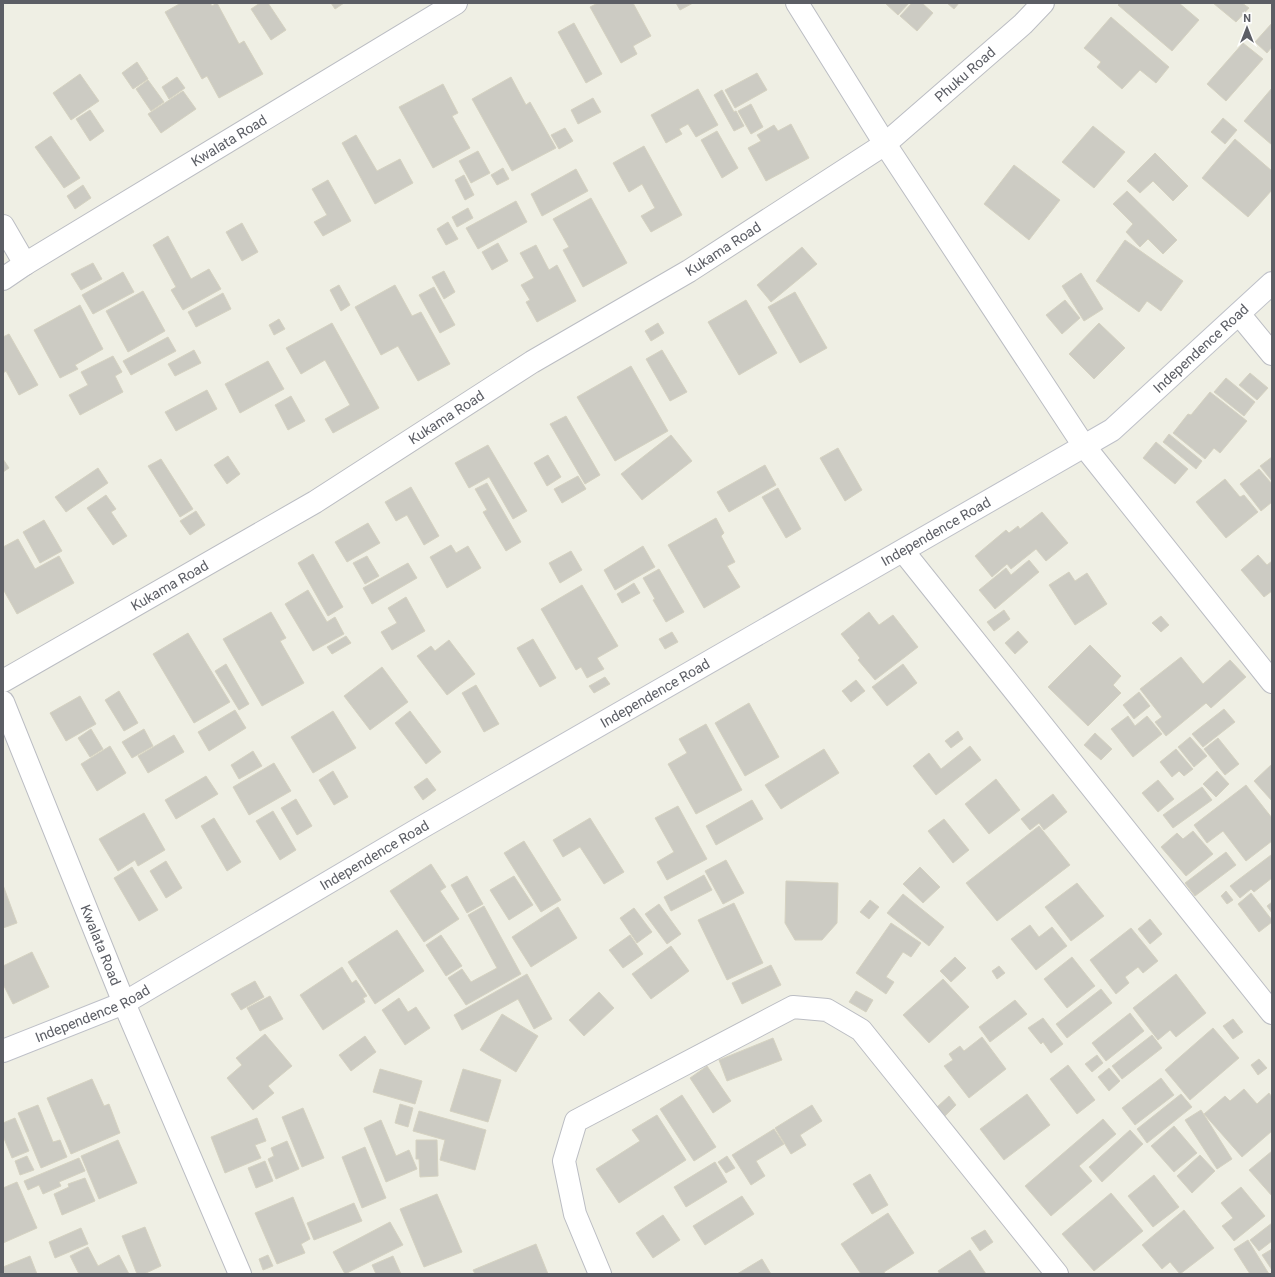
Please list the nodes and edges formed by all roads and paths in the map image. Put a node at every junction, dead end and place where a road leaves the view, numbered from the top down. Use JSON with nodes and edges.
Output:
{"nodes":[{"id":1,"x":456,"y":3,"type":"edge"},
{"id":2,"x":797,"y":3,"type":"edge"},
{"id":3,"x":1043,"y":3,"type":"edge"},
{"id":4,"x":884,"y":144,"type":"junction"},
{"id":5,"x":3,"y":226,"type":"edge"},
{"id":6,"x":25,"y":264,"type":"junction"},
{"id":7,"x":3,"y":279,"type":"edge"},
{"id":8,"x":1272,"y":283,"type":"edge"},
{"id":9,"x":1239,"y":314,"type":"junction"},
{"id":10,"x":1272,"y":354,"type":"edge"},
{"id":11,"x":1084,"y":446,"type":"junction"},
{"id":12,"x":903,"y":551,"type":"junction"},
{"id":13,"x":3,"y":681,"type":"edge"},
{"id":14,"x":1272,"y":682,"type":"edge"},
{"id":15,"x":3,"y":702,"type":"edge"},
{"id":16,"x":124,"y":1002,"type":"junction"},
{"id":17,"x":1272,"y":1013,"type":"edge"},
{"id":18,"x":3,"y":1051,"type":"edge"},
{"id":19,"x":240,"y":1274,"type":"edge"},
{"id":20,"x":600,"y":1274,"type":"edge"},
{"id":21,"x":1057,"y":1274,"type":"edge"}],
"edges":[{"from":1,"to":6,"type":"street","name":"Kwalata Road"},
{"from":2,"to":4,"type":"street"},
{"from":3,"to":4,"type":"street","name":"Phuku Road"},
{"from":4,"to":11,"type":"street"},
{"from":4,"to":13,"type":"street","name":"Kukama Road"},
{"from":5,"to":6,"type":"street"},
{"from":6,"to":7,"type":"street","name":"Kwalata Road"},
{"from":8,"to":9,"type":"street","name":"Independence Road"},
{"from":9,"to":10,"type":"street"},
{"from":9,"to":11,"type":"street","name":"Independence Road"},
{"from":11,"to":12,"type":"street","name":"Independence Road"},
{"from":11,"to":14,"type":"street"},
{"from":12,"to":16,"type":"street","name":"Independence Road"},
{"from":12,"to":17,"type":"street"},
{"from":15,"to":16,"type":"street","name":"Kwalata Road"},
{"from":16,"to":18,"type":"street","name":"Independence Road"},
{"from":16,"to":19,"type":"street","name":"Kwalata Road"},
{"from":20,"to":21,"type":"street"}]}
